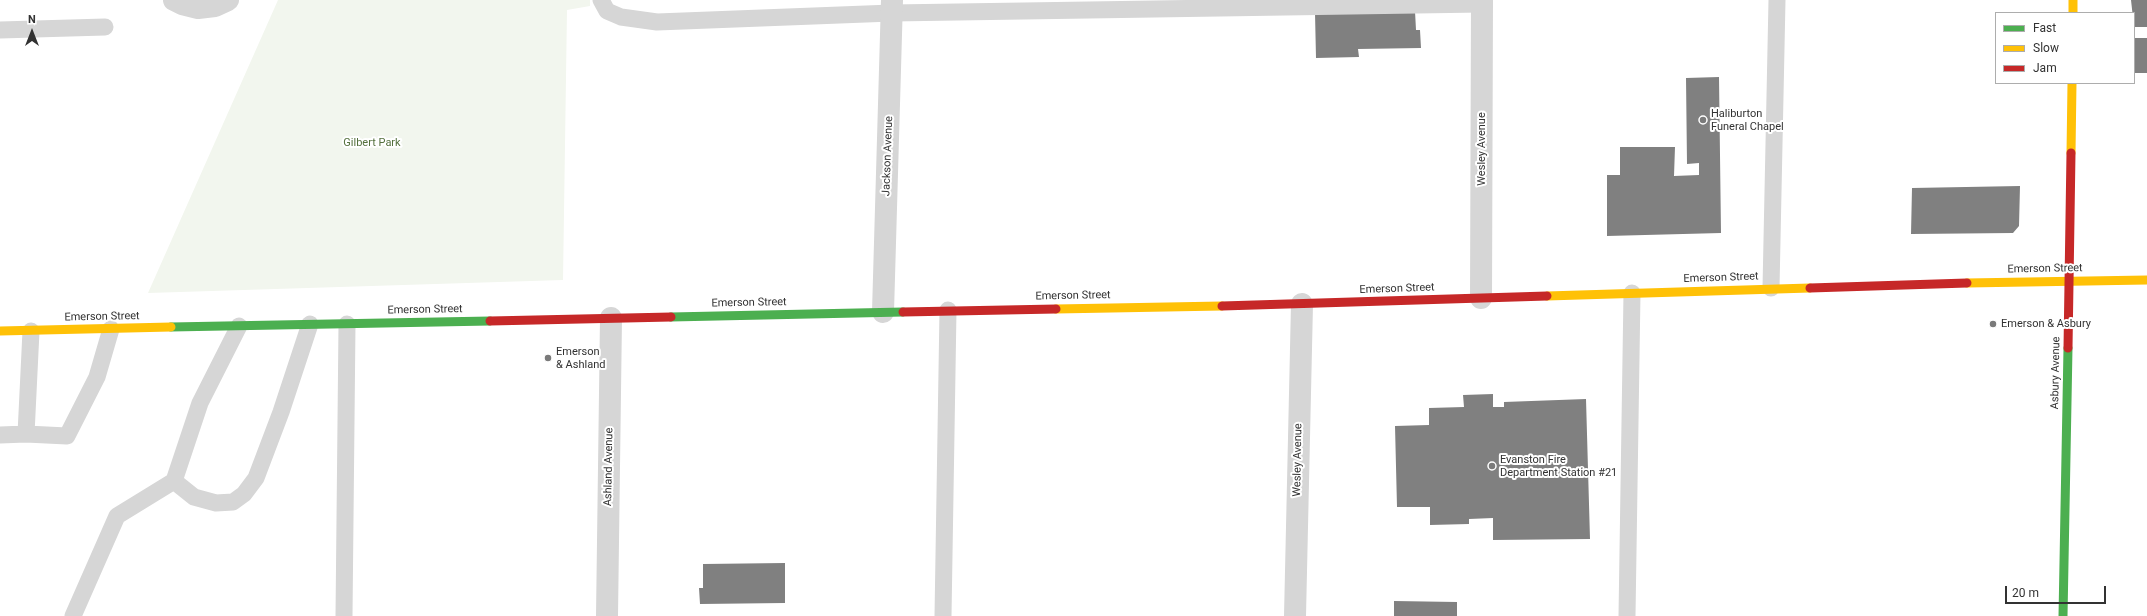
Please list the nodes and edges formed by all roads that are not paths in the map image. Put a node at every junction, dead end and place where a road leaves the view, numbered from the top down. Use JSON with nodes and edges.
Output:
{"nodes":[{"id":1,"x":174,"y":0,"type":"edge"},
{"id":2,"x":228,"y":0,"type":"edge"},
{"id":3,"x":601,"y":0,"type":"edge"},
{"id":4,"x":1777,"y":0,"type":"edge"},
{"id":5,"x":2073,"y":0,"type":"edge"},
{"id":6,"x":1482,"y":2,"type":"edge"},
{"id":7,"x":1186,"y":4,"type":"edge"},
{"id":8,"x":892,"y":7,"type":"edge"},
{"id":9,"x":2073,"y":12,"type":"edge"},
{"id":10,"x":105,"y":27,"type":"dead end"},
{"id":11,"x":0,"y":30,"type":"edge"},
{"id":12,"x":2072,"y":84,"type":"edge"},
{"id":13,"x":2069,"y":280,"type":"junction"},
{"id":14,"x":2147,"y":280,"type":"edge"},
{"id":15,"x":1771,"y":288,"type":"junction"},
{"id":16,"x":1632,"y":293,"type":"junction"},
{"id":17,"x":1481,"y":298,"type":"junction"},
{"id":18,"x":1302,"y":304,"type":"junction"},
{"id":19,"x":948,"y":310,"type":"junction"},
{"id":20,"x":883,"y":312,"type":"junction"},
{"id":21,"x":611,"y":318,"type":"junction"},
{"id":22,"x":310,"y":324,"type":"junction"},
{"id":23,"x":347,"y":324,"type":"junction"},
{"id":24,"x":239,"y":326,"type":"junction"},
{"id":25,"x":111,"y":329,"type":"junction"},
{"id":26,"x":0,"y":331,"type":"edge"},
{"id":27,"x":31,"y":331,"type":"junction"},
{"id":28,"x":26,"y":434,"type":"junction"},
{"id":29,"x":0,"y":435,"type":"edge"},
{"id":30,"x":174,"y":481,"type":"junction"},
{"id":31,"x":73,"y":616,"type":"edge"},
{"id":32,"x":344,"y":616,"type":"edge"},
{"id":33,"x":607,"y":616,"type":"edge"},
{"id":34,"x":943,"y":616,"type":"edge"},
{"id":35,"x":1295,"y":616,"type":"edge"},
{"id":36,"x":1628,"y":616,"type":"edge"},
{"id":37,"x":2063,"y":616,"type":"edge"}],
"edges":[{"from":1,"to":2,"type":"street"},
{"from":3,"to":8,"type":"lane"},
{"from":4,"to":15,"type":"lane"},
{"from":5,"to":9,"type":"main road"},
{"from":6,"to":7,"type":"lane"},
{"from":6,"to":17,"type":"street","name":"Wesley Avenue"},
{"from":7,"to":8,"type":"lane"},
{"from":8,"to":20,"type":"street","name":"Jackson Avenue"},
{"from":10,"to":11,"type":"lane"},
{"from":12,"to":13,"type":"main road","name":"Asbury Avenue"},
{"from":13,"to":14,"type":"main road","name":"Emerson Street"},
{"from":13,"to":15,"type":"main road","name":"Emerson Street"},
{"from":13,"to":37,"type":"main road","name":"Asbury Avenue"},
{"from":15,"to":16,"type":"main road","name":"Emerson Street"},
{"from":16,"to":17,"type":"main road","name":"Emerson Street"},
{"from":16,"to":36,"type":"lane"},
{"from":17,"to":18,"type":"main road","name":"Emerson Street"},
{"from":18,"to":19,"type":"main road","name":"Emerson Street"},
{"from":18,"to":35,"type":"street","name":"Wesley Avenue"},
{"from":19,"to":20,"type":"main road","name":"Emerson Street"},
{"from":19,"to":34,"type":"lane"},
{"from":20,"to":21,"type":"main road","name":"Emerson Street"},
{"from":21,"to":23,"type":"main road","name":"Emerson Street"},
{"from":21,"to":33,"type":"street","name":"Ashland Avenue"},
{"from":22,"to":23,"type":"main road","name":"Emerson Street"},
{"from":22,"to":24,"type":"main road","name":"Emerson Street"},
{"from":22,"to":30,"type":"lane"},
{"from":23,"to":32,"type":"lane"},
{"from":24,"to":25,"type":"main road","name":"Emerson Street"},
{"from":24,"to":30,"type":"lane"},
{"from":25,"to":27,"type":"main road","name":"Emerson Street"},
{"from":25,"to":28,"type":"lane"},
{"from":26,"to":27,"type":"main road","name":"Emerson Street"},
{"from":27,"to":28,"type":"lane"},
{"from":28,"to":29,"type":"lane"},
{"from":30,"to":31,"type":"lane"}]}
